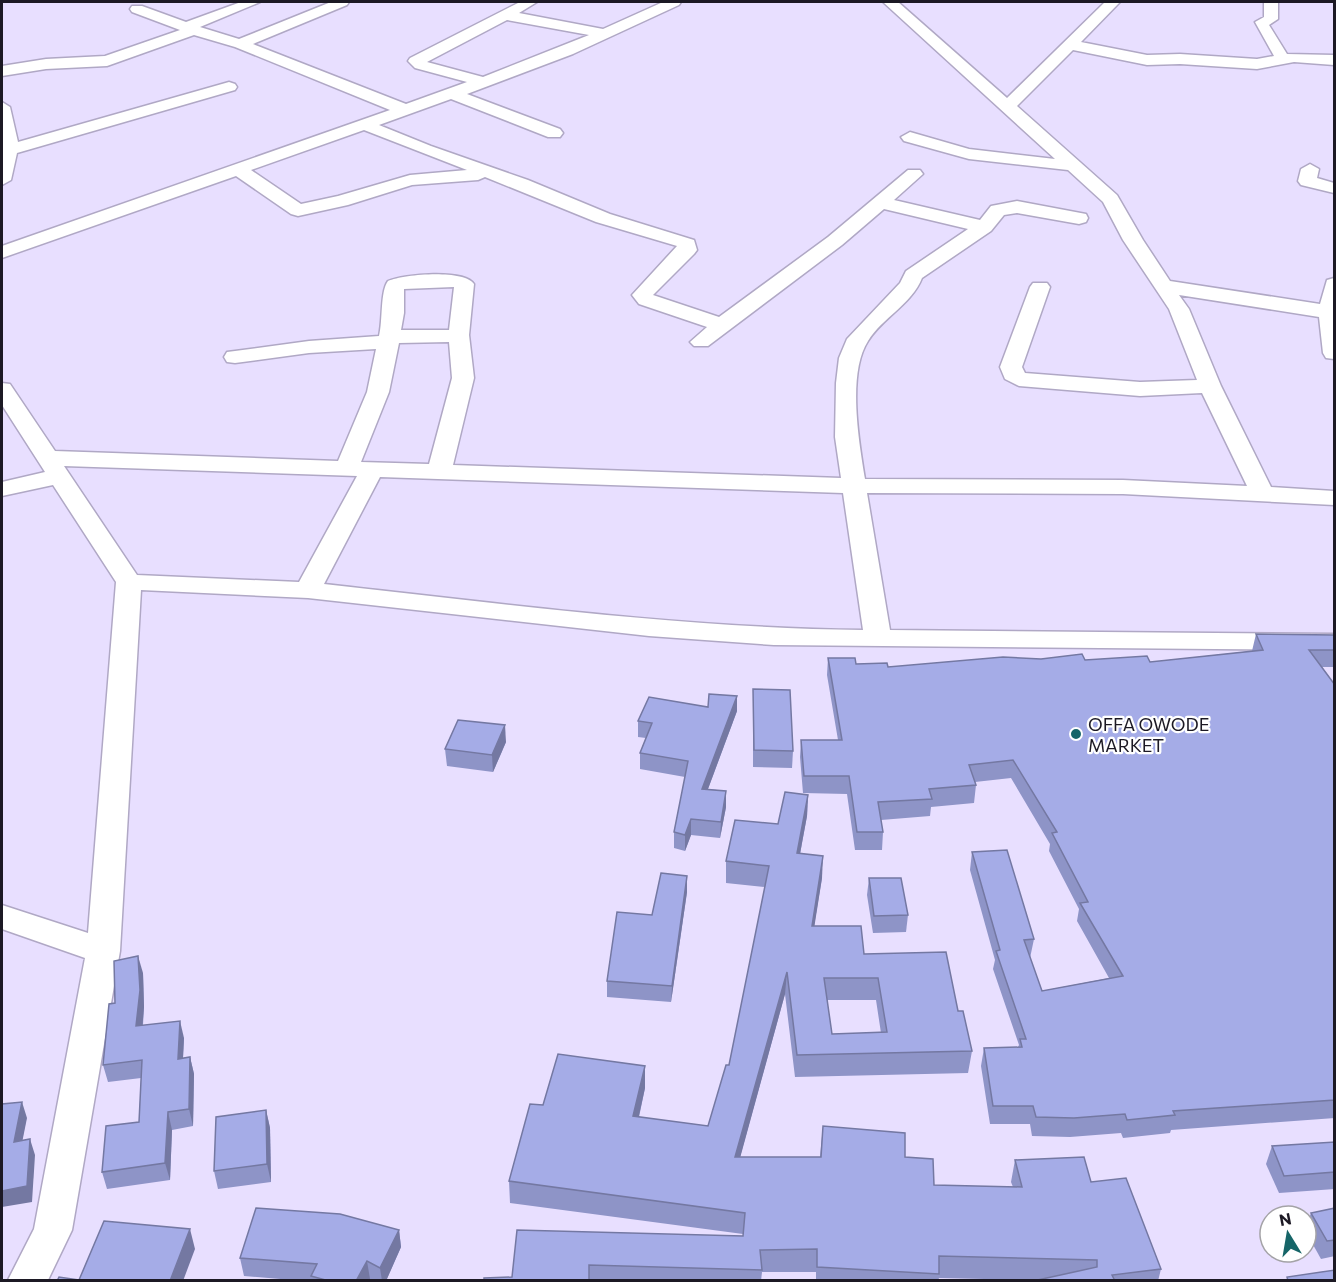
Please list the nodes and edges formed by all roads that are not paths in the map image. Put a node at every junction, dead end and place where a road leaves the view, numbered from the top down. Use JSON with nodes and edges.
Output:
{"nodes":[{"id":1,"x":254,"y":2,"type":"edge"},
{"id":2,"x":342,"y":2,"type":"edge"},
{"id":3,"x":530,"y":2,"type":"edge"},
{"id":4,"x":674,"y":2,"type":"edge"},
{"id":5,"x":890,"y":2,"type":"edge"},
{"id":6,"x":1113,"y":2,"type":"edge"},
{"id":7,"x":1271,"y":2,"type":"edge"},
{"id":8,"x":137,"y":9,"type":"dead end"},
{"id":9,"x":505,"y":15,"type":"junction"},
{"id":10,"x":190,"y":29,"type":"junction"},
{"id":11,"x":606,"y":34,"type":"junction"},
{"id":12,"x":240,"y":44,"type":"junction"},
{"id":13,"x":1071,"y":45,"type":"junction"},
{"id":14,"x":1283,"y":59,"type":"junction"},
{"id":15,"x":1335,"y":60,"type":"edge"},
{"id":16,"x":2,"y":71,"type":"edge"},
{"id":17,"x":484,"y":82,"type":"junction"},
{"id":18,"x":229,"y":87,"type":"dead end"},
{"id":19,"x":453,"y":94,"type":"junction"},
{"id":20,"x":2,"y":107,"type":"edge"},
{"id":21,"x":1007,"y":107,"type":"junction"},
{"id":22,"x":406,"y":110,"type":"junction"},
{"id":23,"x":366,"y":125,"type":"junction"},
{"id":24,"x":554,"y":133,"type":"dead end"},
{"id":25,"x":910,"y":137,"type":"dead end"},
{"id":26,"x":10,"y":150,"type":"junction"},
{"id":27,"x":1072,"y":165,"type":"junction"},
{"id":28,"x":238,"y":169,"type":"junction"},
{"id":29,"x":1310,"y":169,"type":"dead end"},
{"id":30,"x":496,"y":174,"type":"junction"},
{"id":31,"x":914,"y":174,"type":"dead end"},
{"id":32,"x":2,"y":180,"type":"edge"},
{"id":33,"x":1335,"y":188,"type":"edge"},
{"id":34,"x":881,"y":203,"type":"junction"},
{"id":35,"x":1121,"y":219,"type":"junction"},
{"id":36,"x":986,"y":224,"type":"junction"},
{"id":37,"x":2,"y":252,"type":"edge"},
{"id":38,"x":1335,"y":284,"type":"edge"},
{"id":39,"x":1163,"y":286,"type":"junction"},
{"id":40,"x":1040,"y":287,"type":"dead end"},
{"id":41,"x":1329,"y":312,"type":"junction"},
{"id":42,"x":722,"y":325,"type":"junction"},
{"id":43,"x":459,"y":335,"type":"junction"},
{"id":44,"x":389,"y":339,"type":"junction"},
{"id":45,"x":701,"y":342,"type":"dead end"},
{"id":46,"x":1335,"y":353,"type":"edge"},
{"id":47,"x":235,"y":357,"type":"dead end"},
{"id":48,"x":1209,"y":386,"type":"junction"},
{"id":49,"x":2,"y":389,"type":"edge"},
{"id":50,"x":54,"y":467,"type":"junction"},
{"id":51,"x":347,"y":467,"type":"junction"},
{"id":52,"x":372,"y":470,"type":"junction"},
{"id":53,"x":439,"y":472,"type":"junction"},
{"id":54,"x":856,"y":486,"type":"junction"},
{"id":55,"x":2,"y":489,"type":"edge"},
{"id":56,"x":1262,"y":493,"type":"junction"},
{"id":57,"x":1335,"y":498,"type":"edge"},
{"id":58,"x":129,"y":582,"type":"junction"},
{"id":59,"x":308,"y":590,"type":"junction"},
{"id":60,"x":878,"y":637,"type":"junction"},
{"id":61,"x":1335,"y":642,"type":"edge"},
{"id":62,"x":2,"y":917,"type":"edge"},
{"id":63,"x":103,"y":951,"type":"junction"},
{"id":64,"x":28,"y":1281,"type":"edge"}],
"edges":[{"from":1,"to":10,"type":"street"},
{"from":2,"to":12,"type":"street"},
{"from":3,"to":9,"type":"street"},
{"from":4,"to":11,"type":"street"},
{"from":5,"to":21,"type":"street"},
{"from":6,"to":13,"type":"street"},
{"from":7,"to":14,"type":"street"},
{"from":8,"to":10,"type":"street"},
{"from":9,"to":11,"type":"street"},
{"from":9,"to":17,"type":"street"},
{"from":10,"to":12,"type":"street"},
{"from":10,"to":16,"type":"street"},
{"from":11,"to":17,"type":"street"},
{"from":12,"to":22,"type":"street"},
{"from":13,"to":14,"type":"street"},
{"from":13,"to":21,"type":"street"},
{"from":14,"to":15,"type":"street"},
{"from":17,"to":19,"type":"street"},
{"from":18,"to":26,"type":"street"},
{"from":19,"to":22,"type":"street"},
{"from":19,"to":24,"type":"street"},
{"from":20,"to":26,"type":"street"},
{"from":21,"to":27,"type":"street"},
{"from":22,"to":23,"type":"street"},
{"from":23,"to":28,"type":"street"},
{"from":23,"to":30,"type":"street"},
{"from":25,"to":27,"type":"street"},
{"from":26,"to":32,"type":"street"},
{"from":27,"to":35,"type":"street"},
{"from":28,"to":30,"type":"street"},
{"from":28,"to":37,"type":"street"},
{"from":29,"to":33,"type":"street"},
{"from":30,"to":42,"type":"street"},
{"from":31,"to":34,"type":"street"},
{"from":34,"to":36,"type":"street"},
{"from":34,"to":42,"type":"street"},
{"from":35,"to":36,"type":"street"},
{"from":35,"to":39,"type":"street"},
{"from":36,"to":54,"type":"street"},
{"from":38,"to":41,"type":"street"},
{"from":39,"to":41,"type":"street"},
{"from":39,"to":48,"type":"street"},
{"from":40,"to":48,"type":"street"},
{"from":41,"to":46,"type":"street"},
{"from":42,"to":45,"type":"street"},
{"from":43,"to":44,"type":"street"},
{"from":43,"to":44,"type":"street"},
{"from":43,"to":53,"type":"street"},
{"from":44,"to":47,"type":"street"},
{"from":44,"to":51,"type":"street"},
{"from":48,"to":56,"type":"street"},
{"from":49,"to":50,"type":"street"},
{"from":50,"to":51,"type":"street"},
{"from":50,"to":55,"type":"street"},
{"from":50,"to":58,"type":"street"},
{"from":51,"to":52,"type":"street"},
{"from":52,"to":53,"type":"street"},
{"from":52,"to":59,"type":"street"},
{"from":53,"to":54,"type":"street"},
{"from":54,"to":56,"type":"street"},
{"from":54,"to":60,"type":"street"},
{"from":56,"to":57,"type":"street"},
{"from":58,"to":59,"type":"street"},
{"from":58,"to":63,"type":"street"},
{"from":59,"to":60,"type":"street"},
{"from":60,"to":61,"type":"street"},
{"from":62,"to":63,"type":"street"},
{"from":63,"to":64,"type":"street"}]}
